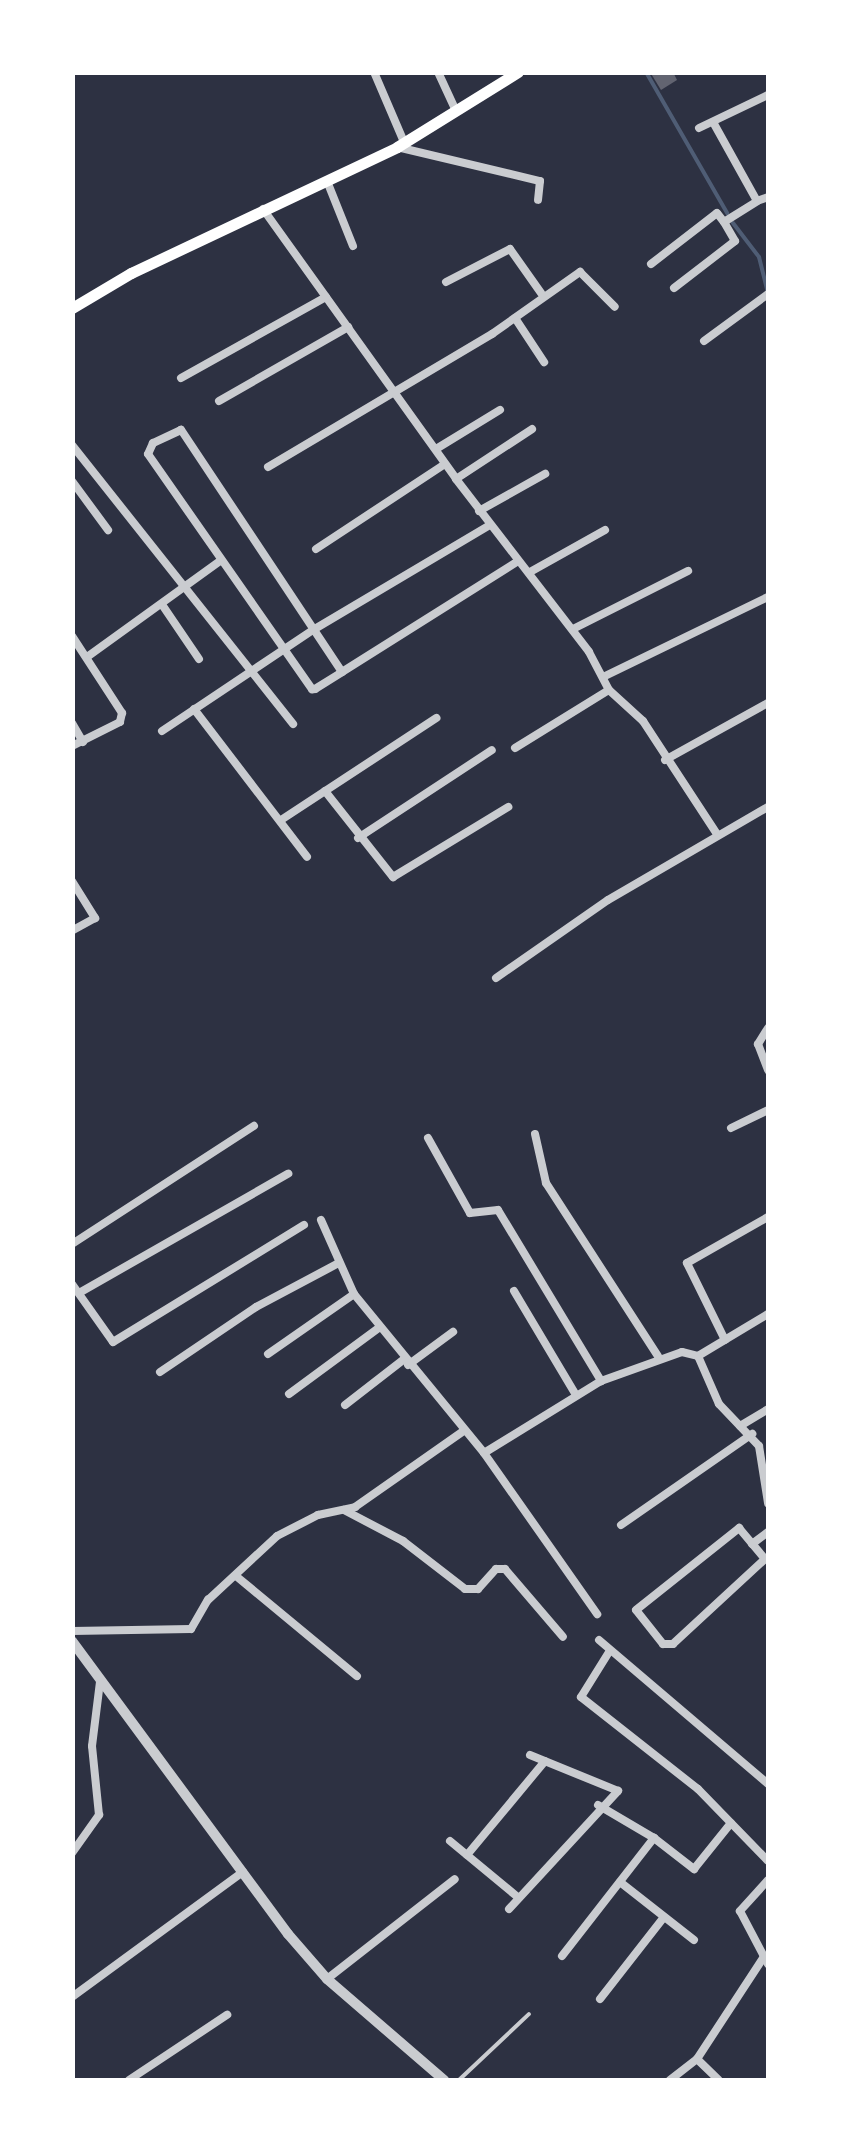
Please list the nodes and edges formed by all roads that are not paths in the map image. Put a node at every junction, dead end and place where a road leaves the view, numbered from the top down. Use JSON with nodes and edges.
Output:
{"nodes":[{"id":1,"x":374,"y":72,"type":"edge"},
{"id":2,"x":438,"y":72,"type":"edge"},
{"id":3,"x":518,"y":72,"type":"edge"},
{"id":4,"x":768,"y":95,"type":"edge"},
{"id":5,"x":456,"y":112,"type":"junction"},
{"id":6,"x":713,"y":122,"type":"junction"},
{"id":7,"x":699,"y":128,"type":"dead end"},
{"id":8,"x":400,"y":144,"type":"junction"},
{"id":9,"x":327,"y":181,"type":"junction"},
{"id":10,"x":768,"y":197,"type":"edge"},
{"id":11,"x":538,"y":200,"type":"dead end"},
{"id":12,"x":757,"y":202,"type":"junction"},
{"id":13,"x":263,"y":210,"type":"junction"},
{"id":14,"x":724,"y":222,"type":"junction"},
{"id":15,"x":353,"y":246,"type":"dead end"},
{"id":16,"x":651,"y":264,"type":"dead end"},
{"id":17,"x":446,"y":282,"type":"dead end"},
{"id":18,"x":674,"y":288,"type":"dead end"},
{"id":19,"x":541,"y":294,"type":"junction"},
{"id":20,"x":766,"y":295,"type":"edge"},
{"id":21,"x":326,"y":297,"type":"junction"},
{"id":22,"x":72,"y":308,"type":"edge"},
{"id":23,"x":615,"y":308,"type":"dead end"},
{"id":24,"x":515,"y":318,"type":"junction"},
{"id":25,"x":348,"y":327,"type":"junction"},
{"id":26,"x":704,"y":342,"type":"dead end"},
{"id":27,"x":544,"y":362,"type":"dead end"},
{"id":28,"x":181,"y":378,"type":"dead end"},
{"id":29,"x":396,"y":390,"type":"junction"},
{"id":30,"x":219,"y":402,"type":"dead end"},
{"id":31,"x":500,"y":410,"type":"dead end"},
{"id":32,"x":532,"y":429,"type":"dead end"},
{"id":33,"x":72,"y":445,"type":"edge"},
{"id":34,"x":436,"y":449,"type":"junction"},
{"id":35,"x":445,"y":464,"type":"junction"},
{"id":36,"x":268,"y":467,"type":"dead end"},
{"id":37,"x":544,"y":474,"type":"dead end"},
{"id":38,"x":456,"y":479,"type":"junction"},
{"id":39,"x":72,"y":481,"type":"edge"},
{"id":40,"x":479,"y":510,"type":"junction"},
{"id":41,"x":490,"y":525,"type":"junction"},
{"id":42,"x":108,"y":530,"type":"dead end"},
{"id":43,"x":605,"y":530,"type":"dead end"},
{"id":44,"x":316,"y":549,"type":"dead end"},
{"id":45,"x":220,"y":561,"type":"junction"},
{"id":46,"x":518,"y":561,"type":"junction"},
{"id":47,"x":688,"y":570,"type":"dead end"},
{"id":48,"x":530,"y":572,"type":"junction"},
{"id":49,"x":184,"y":588,"type":"junction"},
{"id":50,"x":768,"y":598,"type":"edge"},
{"id":51,"x":163,"y":606,"type":"junction"},
{"id":52,"x":573,"y":629,"type":"junction"},
{"id":53,"x":313,"y":630,"type":"junction"},
{"id":54,"x":72,"y":636,"type":"edge"},
{"id":55,"x":283,"y":649,"type":"junction"},
{"id":56,"x":87,"y":657,"type":"junction"},
{"id":57,"x":199,"y":659,"type":"dead end"},
{"id":58,"x":342,"y":672,"type":"junction"},
{"id":59,"x":250,"y":674,"type":"junction"},
{"id":60,"x":602,"y":677,"type":"junction"},
{"id":61,"x":609,"y":690,"type":"junction"},
{"id":62,"x":768,"y":703,"type":"edge"},
{"id":63,"x":194,"y":709,"type":"junction"},
{"id":64,"x":436,"y":718,"type":"dead end"},
{"id":65,"x":72,"y":723,"type":"edge"},
{"id":66,"x":293,"y":724,"type":"dead end"},
{"id":67,"x":162,"y":731,"type":"dead end"},
{"id":68,"x":83,"y":742,"type":"junction"},
{"id":69,"x":72,"y":746,"type":"edge"},
{"id":70,"x":515,"y":748,"type":"dead end"},
{"id":71,"x":492,"y":750,"type":"dead end"},
{"id":72,"x":665,"y":760,"type":"junction"},
{"id":73,"x":325,"y":791,"type":"junction"},
{"id":74,"x":508,"y":807,"type":"dead end"},
{"id":75,"x":768,"y":807,"type":"edge"},
{"id":76,"x":280,"y":820,"type":"junction"},
{"id":77,"x":717,"y":834,"type":"junction"},
{"id":78,"x":358,"y":838,"type":"junction"},
{"id":79,"x":307,"y":856,"type":"dead end"},
{"id":80,"x":72,"y":881,"type":"edge"},
{"id":81,"x":72,"y":932,"type":"edge"},
{"id":82,"x":496,"y":978,"type":"dead end"},
{"id":83,"x":768,"y":1028,"type":"edge"},
{"id":84,"x":768,"y":1070,"type":"edge"},
{"id":85,"x":768,"y":1110,"type":"edge"},
{"id":86,"x":254,"y":1126,"type":"dead end"},
{"id":87,"x":730,"y":1128,"type":"dead end"},
{"id":88,"x":535,"y":1134,"type":"dead end"},
{"id":89,"x":428,"y":1138,"type":"dead end"},
{"id":90,"x":288,"y":1174,"type":"dead end"},
{"id":91,"x":768,"y":1216,"type":"edge"},
{"id":92,"x":321,"y":1220,"type":"dead end"},
{"id":93,"x":304,"y":1225,"type":"dead end"},
{"id":94,"x":72,"y":1244,"type":"edge"},
{"id":95,"x":337,"y":1264,"type":"junction"},
{"id":96,"x":72,"y":1284,"type":"edge"},
{"id":97,"x":514,"y":1290,"type":"dead end"},
{"id":98,"x":79,"y":1293,"type":"junction"},
{"id":99,"x":354,"y":1294,"type":"junction"},
{"id":100,"x":768,"y":1314,"type":"edge"},
{"id":101,"x":380,"y":1327,"type":"junction"},
{"id":102,"x":452,"y":1332,"type":"dead end"},
{"id":103,"x":725,"y":1340,"type":"junction"},
{"id":104,"x":268,"y":1354,"type":"dead end"},
{"id":105,"x":658,"y":1356,"type":"junction"},
{"id":106,"x":698,"y":1356,"type":"junction"},
{"id":107,"x":406,"y":1363,"type":"junction"},
{"id":108,"x":160,"y":1372,"type":"dead end"},
{"id":109,"x":600,"y":1381,"type":"junction"},
{"id":110,"x":290,"y":1394,"type":"dead end"},
{"id":111,"x":576,"y":1395,"type":"junction"},
{"id":112,"x":345,"y":1404,"type":"dead end"},
{"id":113,"x":768,"y":1409,"type":"edge"},
{"id":114,"x":740,"y":1426,"type":"junction"},
{"id":115,"x":464,"y":1430,"type":"junction"},
{"id":116,"x":752,"y":1434,"type":"junction"},
{"id":117,"x":484,"y":1453,"type":"junction"},
{"id":118,"x":768,"y":1503,"type":"edge"},
{"id":119,"x":344,"y":1510,"type":"junction"},
{"id":120,"x":621,"y":1525,"type":"dead end"},
{"id":121,"x":768,"y":1532,"type":"edge"},
{"id":122,"x":752,"y":1544,"type":"junction"},
{"id":123,"x":236,"y":1576,"type":"junction"},
{"id":124,"x":597,"y":1614,"type":"dead end"},
{"id":125,"x":72,"y":1631,"type":"edge"},
{"id":126,"x":563,"y":1637,"type":"dead end"},
{"id":127,"x":599,"y":1640,"type":"dead end"},
{"id":128,"x":72,"y":1641,"type":"edge"},
{"id":129,"x":609,"y":1652,"type":"junction"},
{"id":130,"x":357,"y":1676,"type":"dead end"},
{"id":131,"x":100,"y":1682,"type":"junction"},
{"id":132,"x":530,"y":1755,"type":"dead end"},
{"id":133,"x":545,"y":1761,"type":"junction"},
{"id":134,"x":768,"y":1784,"type":"edge"},
{"id":135,"x":598,"y":1805,"type":"junction"},
{"id":136,"x":731,"y":1823,"type":"junction"},
{"id":137,"x":654,"y":1838,"type":"junction"},
{"id":138,"x":450,"y":1841,"type":"dead end"},
{"id":139,"x":72,"y":1853,"type":"edge"},
{"id":140,"x":467,"y":1855,"type":"junction"},
{"id":141,"x":768,"y":1861,"type":"edge"},
{"id":142,"x":243,"y":1872,"type":"junction"},
{"id":143,"x":455,"y":1879,"type":"dead end"},
{"id":144,"x":768,"y":1880,"type":"edge"},
{"id":145,"x":620,"y":1882,"type":"junction"},
{"id":146,"x":519,"y":1898,"type":"junction"},
{"id":147,"x":509,"y":1908,"type":"dead end"},
{"id":148,"x":664,"y":1916,"type":"junction"},
{"id":149,"x":694,"y":1940,"type":"dead end"},
{"id":150,"x":562,"y":1956,"type":"dead end"},
{"id":151,"x":766,"y":1961,"type":"edge"},
{"id":152,"x":327,"y":1978,"type":"junction"},
{"id":153,"x":72,"y":1997,"type":"edge"},
{"id":154,"x":600,"y":1999,"type":"dead end"},
{"id":155,"x":227,"y":2014,"type":"dead end"},
{"id":156,"x":528,"y":2014,"type":"dead end"},
{"id":157,"x":697,"y":2059,"type":"junction"},
{"id":158,"x":129,"y":2080,"type":"edge"},
{"id":159,"x":444,"y":2080,"type":"edge"},
{"id":160,"x":459,"y":2080,"type":"edge"},
{"id":161,"x":670,"y":2080,"type":"edge"},
{"id":162,"x":719,"y":2080,"type":"edge"}],
"edges":[{"from":1,"to":8,"type":"street"},
{"from":2,"to":5,"type":"street"},
{"from":3,"to":5,"type":"main road"},
{"from":4,"to":6,"type":"street"},
{"from":5,"to":8,"type":"main road"},
{"from":6,"to":7,"type":"street"},
{"from":6,"to":12,"type":"street"},
{"from":8,"to":9,"type":"main road"},
{"from":8,"to":11,"type":"street"},
{"from":9,"to":13,"type":"main road"},
{"from":9,"to":15,"type":"street"},
{"from":10,"to":12,"type":"street"},
{"from":12,"to":14,"type":"street"},
{"from":13,"to":21,"type":"street"},
{"from":13,"to":22,"type":"main road"},
{"from":14,"to":16,"type":"street"},
{"from":14,"to":18,"type":"street"},
{"from":17,"to":19,"type":"street"},
{"from":19,"to":23,"type":"street"},
{"from":19,"to":24,"type":"street"},
{"from":20,"to":26,"type":"street"},
{"from":21,"to":25,"type":"street"},
{"from":21,"to":28,"type":"street"},
{"from":24,"to":27,"type":"street"},
{"from":24,"to":29,"type":"street"},
{"from":25,"to":29,"type":"street"},
{"from":25,"to":30,"type":"street"},
{"from":29,"to":34,"type":"street"},
{"from":29,"to":36,"type":"street"},
{"from":31,"to":34,"type":"street"},
{"from":32,"to":38,"type":"street"},
{"from":33,"to":49,"type":"street"},
{"from":34,"to":35,"type":"street"},
{"from":35,"to":38,"type":"street"},
{"from":35,"to":44,"type":"street"},
{"from":37,"to":40,"type":"street"},
{"from":38,"to":40,"type":"street"},
{"from":39,"to":42,"type":"street"},
{"from":40,"to":41,"type":"street"},
{"from":41,"to":46,"type":"street"},
{"from":41,"to":53,"type":"street"},
{"from":43,"to":48,"type":"street"},
{"from":45,"to":49,"type":"street"},
{"from":45,"to":53,"type":"street"},
{"from":45,"to":55,"type":"street"},
{"from":46,"to":48,"type":"street"},
{"from":46,"to":58,"type":"street"},
{"from":47,"to":52,"type":"street"},
{"from":48,"to":52,"type":"street"},
{"from":49,"to":51,"type":"street"},
{"from":49,"to":59,"type":"street"},
{"from":50,"to":60,"type":"street"},
{"from":51,"to":56,"type":"street"},
{"from":51,"to":57,"type":"street"},
{"from":52,"to":60,"type":"street"},
{"from":53,"to":55,"type":"street"},
{"from":53,"to":58,"type":"street"},
{"from":54,"to":56,"type":"street"},
{"from":55,"to":58,"type":"street"},
{"from":55,"to":59,"type":"street"},
{"from":56,"to":68,"type":"street"},
{"from":59,"to":63,"type":"street"},
{"from":59,"to":66,"type":"street"},
{"from":60,"to":61,"type":"street"},
{"from":61,"to":70,"type":"street"},
{"from":61,"to":72,"type":"street"},
{"from":62,"to":72,"type":"street"},
{"from":63,"to":67,"type":"street"},
{"from":63,"to":76,"type":"street"},
{"from":64,"to":73,"type":"street"},
{"from":65,"to":68,"type":"street"},
{"from":68,"to":69,"type":"street"},
{"from":71,"to":78,"type":"street"},
{"from":72,"to":77,"type":"street"},
{"from":73,"to":76,"type":"street"},
{"from":73,"to":78,"type":"street"},
{"from":74,"to":78,"type":"street"},
{"from":75,"to":77,"type":"street"},
{"from":76,"to":79,"type":"street"},
{"from":77,"to":82,"type":"street"},
{"from":80,"to":81,"type":"street"},
{"from":83,"to":84,"type":"street"},
{"from":85,"to":87,"type":"street"},
{"from":86,"to":94,"type":"street"},
{"from":88,"to":105,"type":"street"},
{"from":89,"to":109,"type":"street"},
{"from":90,"to":98,"type":"street"},
{"from":91,"to":103,"type":"street"},
{"from":92,"to":95,"type":"street"},
{"from":93,"to":98,"type":"street"},
{"from":95,"to":99,"type":"street"},
{"from":95,"to":108,"type":"street"},
{"from":96,"to":98,"type":"street"},
{"from":97,"to":111,"type":"street"},
{"from":99,"to":101,"type":"street"},
{"from":99,"to":104,"type":"street"},
{"from":100,"to":103,"type":"street"},
{"from":101,"to":107,"type":"street"},
{"from":101,"to":110,"type":"street"},
{"from":102,"to":107,"type":"street"},
{"from":103,"to":106,"type":"street"},
{"from":105,"to":106,"type":"street"},
{"from":105,"to":109,"type":"street"},
{"from":106,"to":114,"type":"street"},
{"from":107,"to":112,"type":"street"},
{"from":107,"to":115,"type":"street"},
{"from":109,"to":111,"type":"street"},
{"from":111,"to":117,"type":"street"},
{"from":113,"to":114,"type":"street"},
{"from":114,"to":116,"type":"street"},
{"from":115,"to":117,"type":"street"},
{"from":115,"to":119,"type":"street"},
{"from":116,"to":118,"type":"street"},
{"from":116,"to":120,"type":"street"},
{"from":117,"to":124,"type":"street"},
{"from":119,"to":123,"type":"street"},
{"from":119,"to":126,"type":"street"},
{"from":121,"to":122,"type":"street"},
{"from":122,"to":122,"type":"street"},
{"from":123,"to":125,"type":"street"},
{"from":123,"to":130,"type":"street"},
{"from":127,"to":129,"type":"street"},
{"from":128,"to":131,"type":"street"},
{"from":129,"to":134,"type":"street"},
{"from":129,"to":136,"type":"street"},
{"from":131,"to":139,"type":"street"},
{"from":131,"to":142,"type":"street"},
{"from":132,"to":133,"type":"street"},
{"from":133,"to":135,"type":"street"},
{"from":133,"to":140,"type":"street"},
{"from":135,"to":137,"type":"street"},
{"from":135,"to":146,"type":"street"},
{"from":136,"to":137,"type":"street"},
{"from":136,"to":141,"type":"street"},
{"from":137,"to":145,"type":"street"},
{"from":138,"to":140,"type":"street"},
{"from":140,"to":146,"type":"street"},
{"from":142,"to":152,"type":"street"},
{"from":142,"to":153,"type":"street"},
{"from":143,"to":152,"type":"street"},
{"from":144,"to":151,"type":"street"},
{"from":145,"to":148,"type":"street"},
{"from":145,"to":150,"type":"street"},
{"from":146,"to":147,"type":"street"},
{"from":148,"to":149,"type":"street"},
{"from":148,"to":154,"type":"street"},
{"from":151,"to":157,"type":"street"},
{"from":152,"to":159,"type":"street"},
{"from":155,"to":158,"type":"street"},
{"from":156,"to":160,"type":"lane"},
{"from":157,"to":161,"type":"street"},
{"from":157,"to":162,"type":"street"}]}
